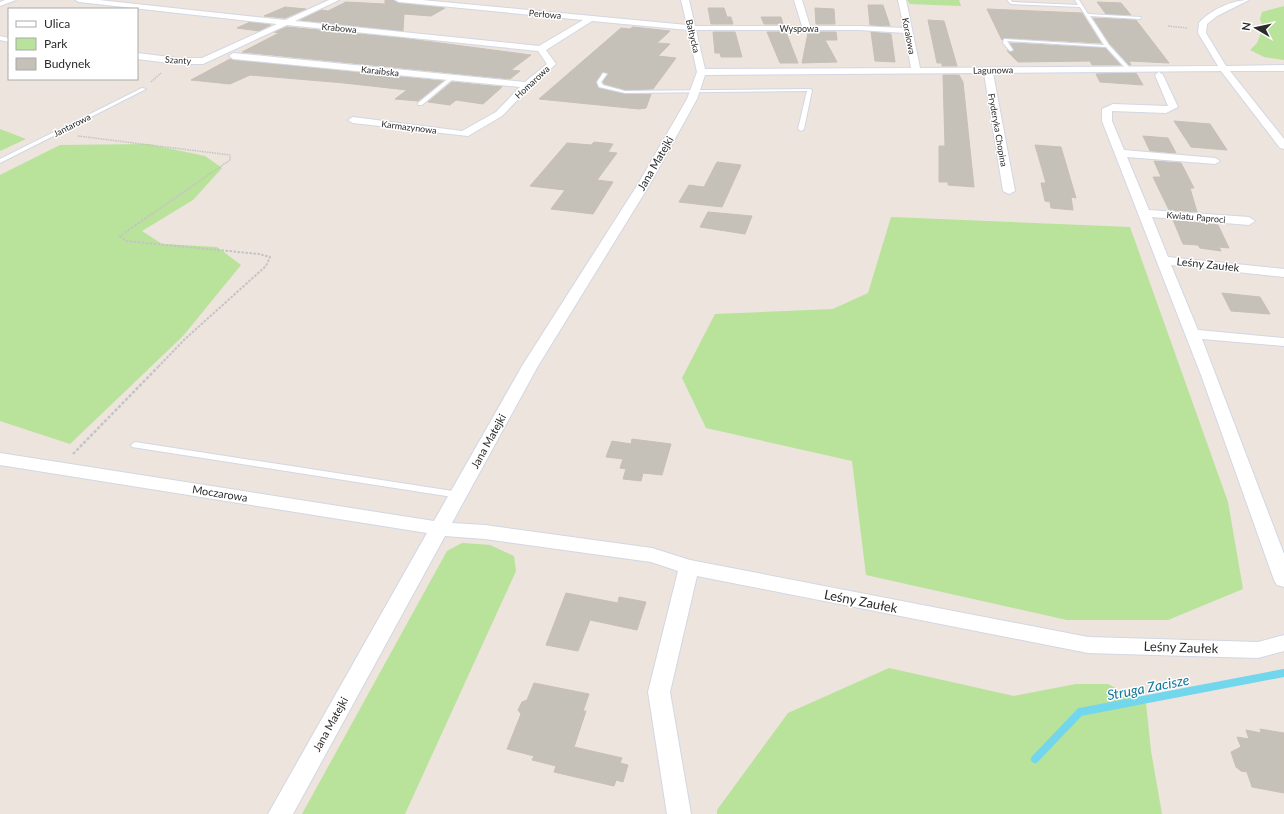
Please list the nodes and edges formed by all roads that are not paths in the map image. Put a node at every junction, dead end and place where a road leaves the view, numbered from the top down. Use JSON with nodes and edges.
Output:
{"nodes":[{"id":1,"x":12,"y":0,"type":"edge"},
{"id":2,"x":79,"y":0,"type":"edge"},
{"id":3,"x":335,"y":0,"type":"edge"},
{"id":4,"x":399,"y":0,"type":"edge"},
{"id":5,"x":685,"y":0,"type":"edge"},
{"id":6,"x":798,"y":0,"type":"edge"},
{"id":7,"x":902,"y":0,"type":"edge"},
{"id":8,"x":1009,"y":0,"type":"edge"},
{"id":9,"x":1077,"y":0,"type":"edge"},
{"id":10,"x":1245,"y":0,"type":"edge"},
{"id":11,"x":0,"y":4,"type":"edge"},
{"id":12,"x":1081,"y":6,"type":"junction"},
{"id":13,"x":1087,"y":15,"type":"junction"},
{"id":14,"x":591,"y":18,"type":"junction"},
{"id":15,"x":1140,"y":18,"type":"dead end"},
{"id":16,"x":287,"y":22,"type":"junction"},
{"id":17,"x":691,"y":28,"type":"junction"},
{"id":18,"x":807,"y":28,"type":"junction"},
{"id":19,"x":908,"y":31,"type":"junction"},
{"id":20,"x":1108,"y":46,"type":"junction"},
{"id":21,"x":541,"y":48,"type":"junction"},
{"id":22,"x":1011,"y":50,"type":"dead end"},
{"id":23,"x":138,"y":56,"type":"edge"},
{"id":24,"x":233,"y":56,"type":"dead end"},
{"id":25,"x":1284,"y":68,"type":"edge"},
{"id":26,"x":1129,"y":69,"type":"junction"},
{"id":27,"x":1224,"y":69,"type":"junction"},
{"id":28,"x":988,"y":70,"type":"junction"},
{"id":29,"x":916,"y":71,"type":"junction"},
{"id":30,"x":701,"y":72,"type":"junction"},
{"id":31,"x":605,"y":74,"type":"dead end"},
{"id":32,"x":1159,"y":75,"type":"dead end"},
{"id":33,"x":452,"y":78,"type":"junction"},
{"id":34,"x":527,"y":85,"type":"junction"},
{"id":35,"x":144,"y":89,"type":"dead end"},
{"id":36,"x":695,"y":92,"type":"junction"},
{"id":37,"x":420,"y":104,"type":"dead end"},
{"id":38,"x":354,"y":120,"type":"dead end"},
{"id":39,"x":801,"y":129,"type":"dead end"},
{"id":40,"x":464,"y":134,"type":"joint"},
{"id":41,"x":1284,"y":146,"type":"edge"},
{"id":42,"x":1120,"y":153,"type":"junction"},
{"id":43,"x":0,"y":161,"type":"edge"},
{"id":44,"x":1215,"y":161,"type":"dead end"},
{"id":45,"x":1008,"y":191,"type":"dead end"},
{"id":46,"x":1144,"y":212,"type":"junction"},
{"id":47,"x":1249,"y":221,"type":"dead end"},
{"id":48,"x":1164,"y":260,"type":"junction"},
{"id":49,"x":1284,"y":273,"type":"edge"},
{"id":50,"x":1193,"y":334,"type":"junction"},
{"id":51,"x":1284,"y":342,"type":"edge"},
{"id":52,"x":135,"y":446,"type":"dead end"},
{"id":53,"x":0,"y":459,"type":"edge"},
{"id":54,"x":459,"y":494,"type":"junction"},
{"id":55,"x":440,"y":528,"type":"junction"},
{"id":56,"x":689,"y":567,"type":"junction"},
{"id":57,"x":1284,"y":580,"type":"edge"},
{"id":58,"x":1284,"y":643,"type":"edge"},
{"id":59,"x":280,"y":814,"type":"edge"},
{"id":60,"x":679,"y":814,"type":"edge"}],
"edges":[{"from":1,"to":11,"type":"street"},
{"from":2,"to":16,"type":"street","name":"Krabowa"},
{"from":3,"to":16,"type":"street"},
{"from":4,"to":14,"type":"street","name":"Perłowa"},
{"from":5,"to":17,"type":"street","name":"Bałtycka"},
{"from":6,"to":18,"type":"street"},
{"from":7,"to":19,"type":"street","name":"Koralowa"},
{"from":8,"to":12,"type":"lane"},
{"from":9,"to":12,"type":"lane"},
{"from":10,"to":27,"type":"street"},
{"from":12,"to":13,"type":"lane"},
{"from":13,"to":15,"type":"lane"},
{"from":13,"to":20,"type":"lane"},
{"from":14,"to":17,"type":"street","name":"Perłowa"},
{"from":14,"to":21,"type":"street"},
{"from":16,"to":21,"type":"street","name":"Krabowa"},
{"from":16,"to":23,"type":"street","name":"Szanty"},
{"from":17,"to":18,"type":"street","name":"Wyspowa"},
{"from":17,"to":30,"type":"street","name":"Bałtycka"},
{"from":18,"to":19,"type":"street","name":"Wyspowa"},
{"from":19,"to":29,"type":"street","name":"Koralowa"},
{"from":20,"to":22,"type":"lane"},
{"from":20,"to":26,"type":"lane"},
{"from":21,"to":34,"type":"street","name":"Homarowa"},
{"from":24,"to":33,"type":"street","name":"Karaibska"},
{"from":25,"to":27,"type":"street","name":"Lagunowa"},
{"from":26,"to":27,"type":"street","name":"Lagunowa"},
{"from":26,"to":28,"type":"street","name":"Lagunowa"},
{"from":27,"to":41,"type":"street"},
{"from":28,"to":29,"type":"street","name":"Lagunowa"},
{"from":28,"to":45,"type":"street","name":"Fryderyka Chopina"},
{"from":29,"to":30,"type":"street","name":"Lagunowa"},
{"from":30,"to":36,"type":"street","name":"Jana Matejki"},
{"from":31,"to":36,"type":"lane"},
{"from":32,"to":42,"type":"street"},
{"from":33,"to":34,"type":"street","name":"Karaibska"},
{"from":33,"to":37,"type":"lane"},
{"from":34,"to":40,"type":"street","name":"Homarowa"},
{"from":35,"to":43,"type":"lane","name":"Jantarowa"},
{"from":36,"to":39,"type":"lane"},
{"from":36,"to":54,"type":"street","name":"Jana Matejki"},
{"from":38,"to":40,"type":"street","name":"Karmazynowa"},
{"from":42,"to":44,"type":"street"},
{"from":42,"to":46,"type":"street"},
{"from":46,"to":47,"type":"street","name":"Kwiatu Paproci"},
{"from":46,"to":48,"type":"street"},
{"from":48,"to":49,"type":"street","name":"Leśny Zaułek"},
{"from":48,"to":50,"type":"street","name":"Leśny Zaułek"},
{"from":50,"to":51,"type":"street"},
{"from":50,"to":57,"type":"street","name":"Leśny Zaułek"},
{"from":52,"to":54,"type":"lane"},
{"from":53,"to":55,"type":"street","name":"Moczarowa"},
{"from":54,"to":55,"type":"street","name":"Jana Matejki"},
{"from":55,"to":56,"type":"street","name":"Moczarowa"},
{"from":55,"to":59,"type":"street","name":"Jana Matejki"},
{"from":56,"to":58,"type":"street","name":"Leśny Zaułek"},
{"from":56,"to":60,"type":"street"}]}
